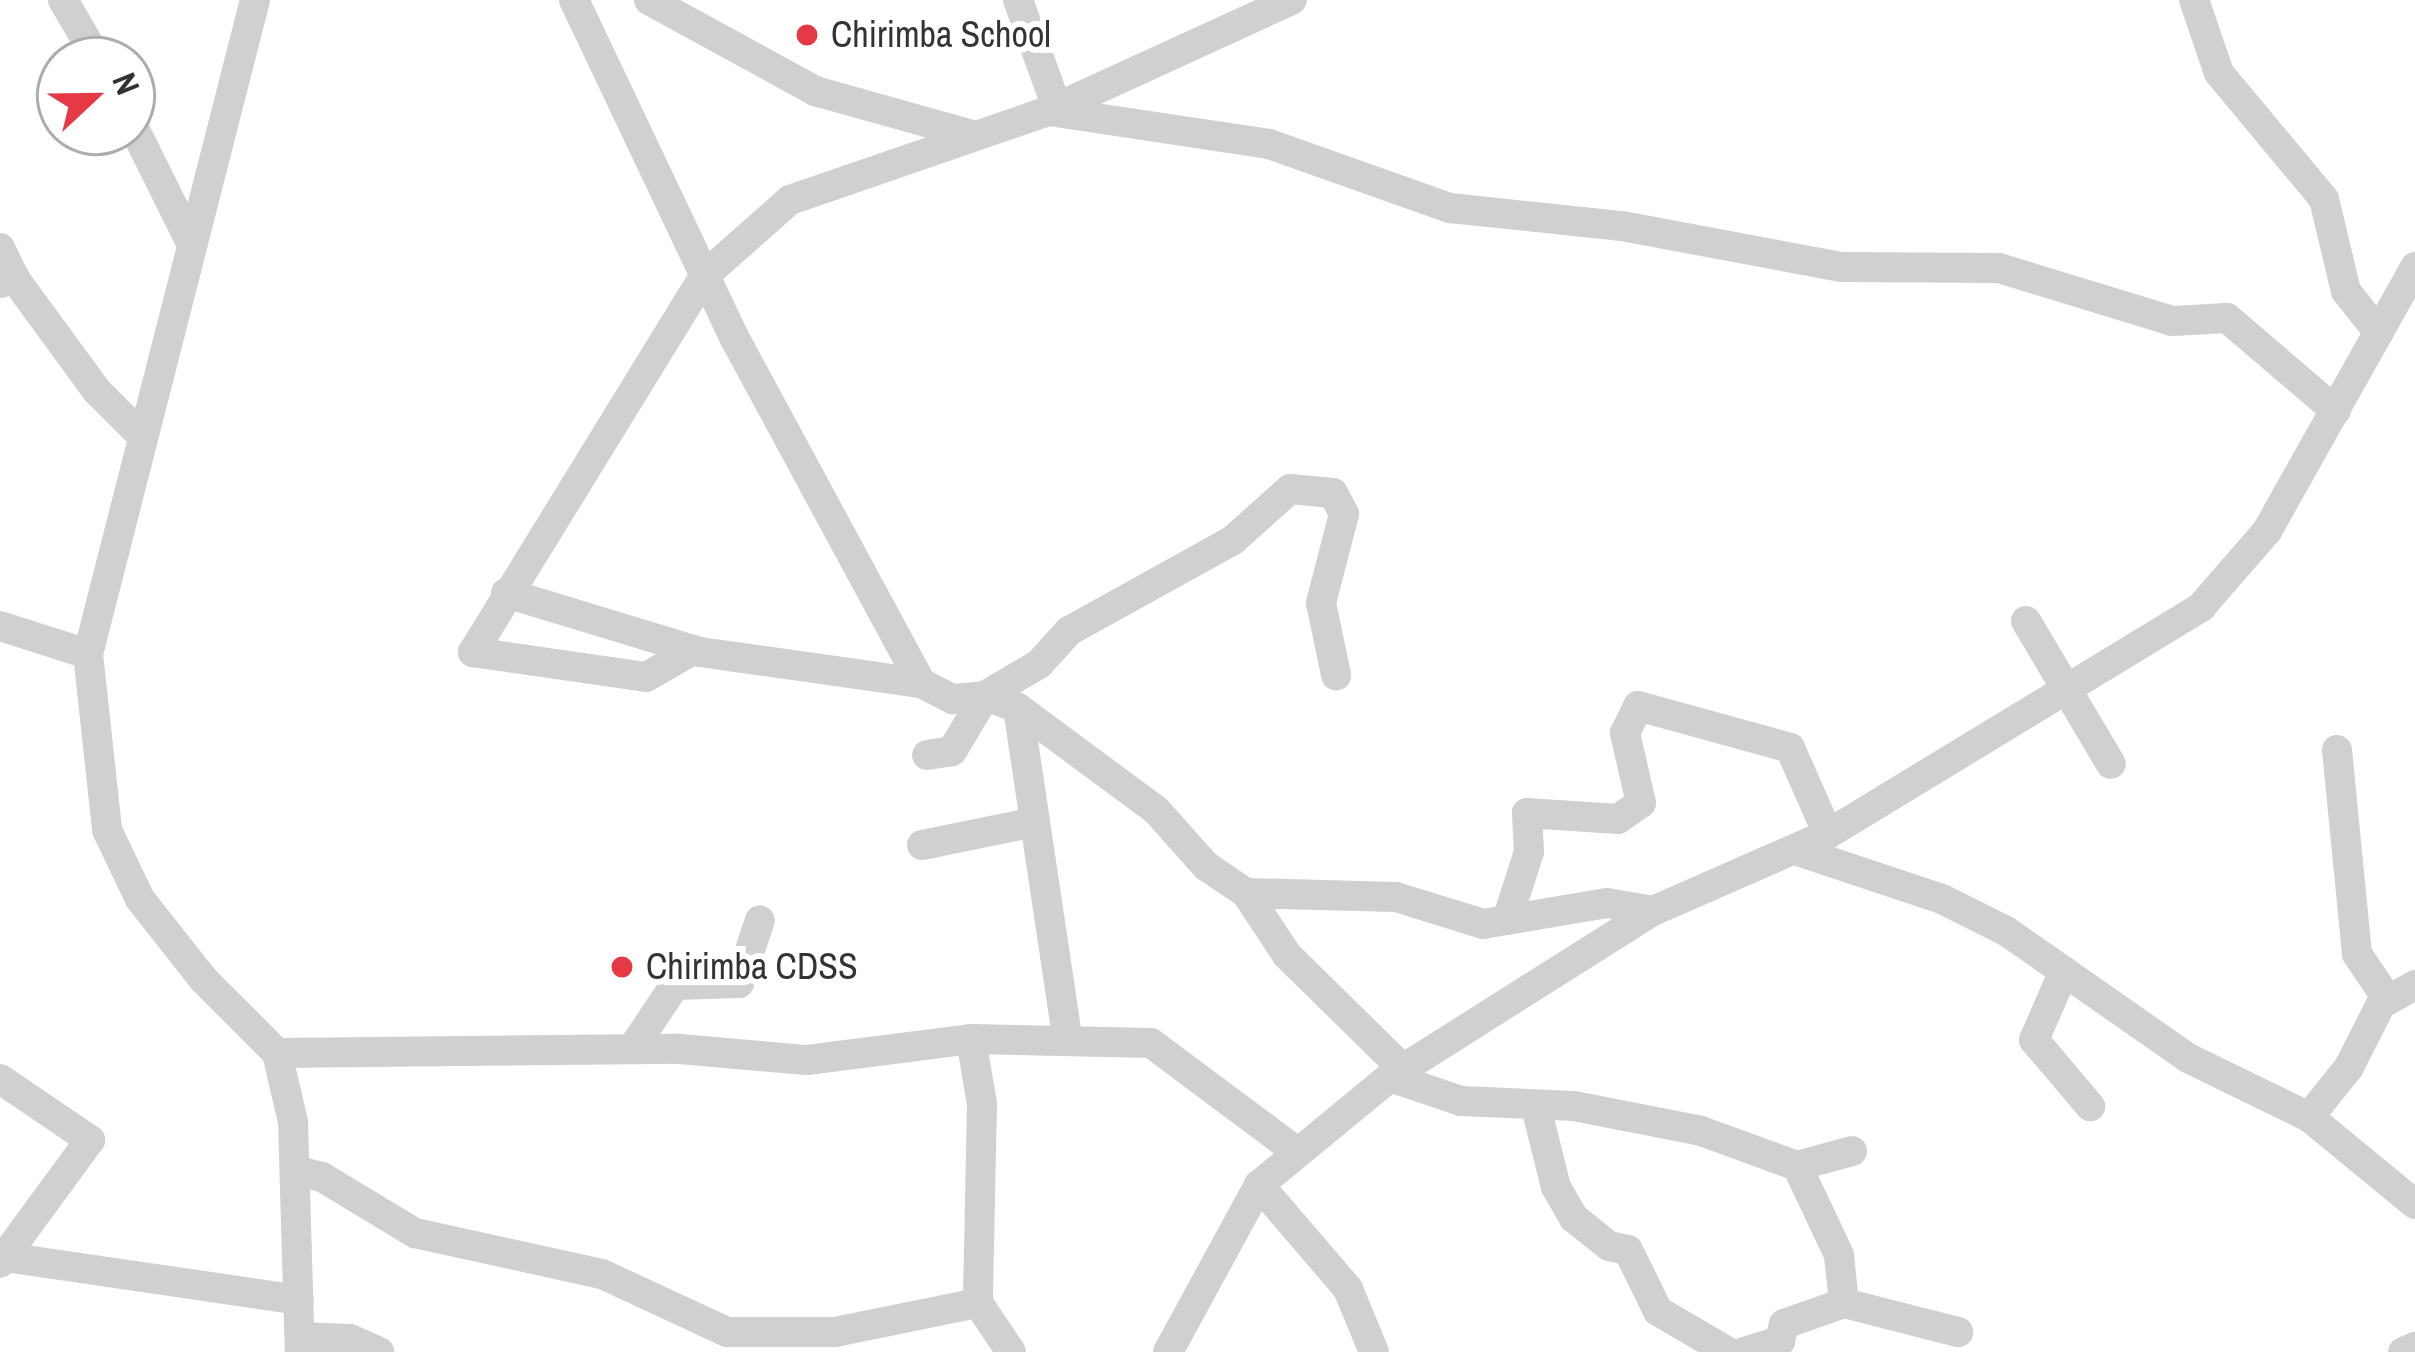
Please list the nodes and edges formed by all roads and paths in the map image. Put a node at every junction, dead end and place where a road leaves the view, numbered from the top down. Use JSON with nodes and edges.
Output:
{"nodes":[{"id":1,"x":63,"y":0,"type":"edge"},
{"id":2,"x":255,"y":0,"type":"edge"},
{"id":3,"x":574,"y":0,"type":"edge"},
{"id":4,"x":649,"y":0,"type":"edge"},
{"id":5,"x":1018,"y":0,"type":"edge"},
{"id":6,"x":1292,"y":0,"type":"edge"},
{"id":7,"x":2194,"y":0,"type":"edge"},
{"id":8,"x":84,"y":36,"type":"edge"},
{"id":9,"x":1053,"y":110,"type":"junction"},
{"id":10,"x":974,"y":135,"type":"junction"},
{"id":11,"x":144,"y":156,"type":"edge"},
{"id":12,"x":191,"y":243,"type":"junction"},
{"id":13,"x":0,"y":248,"type":"edge"},
{"id":14,"x":2415,"y":267,"type":"edge"},
{"id":15,"x":704,"y":276,"type":"junction"},
{"id":16,"x":8,"y":281,"type":"edge"},
{"id":17,"x":2378,"y":333,"type":"junction"},
{"id":18,"x":2336,"y":411,"type":"junction"},
{"id":19,"x":142,"y":436,"type":"junction"},
{"id":20,"x":506,"y":593,"type":"junction"},
{"id":21,"x":2026,"y":621,"type":"dead end"},
{"id":22,"x":0,"y":626,"type":"edge"},
{"id":23,"x":693,"y":650,"type":"junction"},
{"id":24,"x":88,"y":654,"type":"junction"},
{"id":25,"x":1336,"y":675,"type":"dead end"},
{"id":26,"x":921,"y":683,"type":"junction"},
{"id":27,"x":2066,"y":693,"type":"junction"},
{"id":28,"x":985,"y":696,"type":"junction"},
{"id":29,"x":1018,"y":708,"type":"junction"},
{"id":30,"x":2337,"y":750,"type":"dead end"},
{"id":31,"x":927,"y":754,"type":"dead end"},
{"id":32,"x":2110,"y":764,"type":"dead end"},
{"id":33,"x":1030,"y":823,"type":"junction"},
{"id":34,"x":1828,"y":834,"type":"junction"},
{"id":35,"x":922,"y":845,"type":"dead end"},
{"id":36,"x":1796,"y":850,"type":"junction"},
{"id":37,"x":1246,"y":893,"type":"junction"},
{"id":38,"x":1654,"y":911,"type":"junction"},
{"id":39,"x":760,"y":920,"type":"dead end"},
{"id":40,"x":1507,"y":920,"type":"junction"},
{"id":41,"x":2064,"y":971,"type":"junction"},
{"id":42,"x":2401,"y":993,"type":"edge"},
{"id":43,"x":1066,"y":1036,"type":"junction"},
{"id":44,"x":971,"y":1040,"type":"junction"},
{"id":45,"x":632,"y":1049,"type":"junction"},
{"id":46,"x":277,"y":1053,"type":"junction"},
{"id":47,"x":1396,"y":1073,"type":"junction"},
{"id":48,"x":0,"y":1078,"type":"edge"},
{"id":49,"x":2090,"y":1106,"type":"dead end"},
{"id":50,"x":1536,"y":1107,"type":"junction"},
{"id":51,"x":2309,"y":1117,"type":"junction"},
{"id":52,"x":1852,"y":1150,"type":"dead end"},
{"id":53,"x":1296,"y":1151,"type":"junction"},
{"id":54,"x":1797,"y":1166,"type":"junction"},
{"id":55,"x":295,"y":1170,"type":"junction"},
{"id":56,"x":1259,"y":1184,"type":"junction"},
{"id":57,"x":2415,"y":1204,"type":"edge"},
{"id":58,"x":2,"y":1260,"type":"edge"},
{"id":59,"x":299,"y":1300,"type":"junction"},
{"id":60,"x":978,"y":1303,"type":"junction"},
{"id":61,"x":1844,"y":1303,"type":"junction"},
{"id":62,"x":1958,"y":1332,"type":"dead end"},
{"id":63,"x":300,"y":1344,"type":"edge"},
{"id":64,"x":2415,"y":1347,"type":"edge"},
{"id":65,"x":379,"y":1352,"type":"edge"},
{"id":66,"x":1011,"y":1352,"type":"edge"},
{"id":67,"x":1168,"y":1352,"type":"edge"},
{"id":68,"x":1374,"y":1352,"type":"edge"},
{"id":69,"x":1728,"y":1352,"type":"edge"},
{"id":70,"x":1744,"y":1352,"type":"edge"},
{"id":71,"x":2403,"y":1352,"type":"edge"}],
"edges":[{"from":1,"to":8,"type":"street"},
{"from":2,"to":12,"type":"street"},
{"from":3,"to":15,"type":"street"},
{"from":4,"to":10,"type":"street"},
{"from":5,"to":9,"type":"street"},
{"from":6,"to":9,"type":"street"},
{"from":7,"to":17,"type":"street"},
{"from":9,"to":10,"type":"street"},
{"from":9,"to":18,"type":"street"},
{"from":10,"to":15,"type":"street"},
{"from":11,"to":12,"type":"street"},
{"from":12,"to":19,"type":"street"},
{"from":13,"to":16,"type":"street"},
{"from":14,"to":17,"type":"street"},
{"from":15,"to":20,"type":"street"},
{"from":15,"to":26,"type":"street"},
{"from":16,"to":19,"type":"street"},
{"from":17,"to":18,"type":"street"},
{"from":18,"to":27,"type":"street"},
{"from":19,"to":24,"type":"street"},
{"from":20,"to":23,"type":"street"},
{"from":20,"to":23,"type":"street"},
{"from":21,"to":27,"type":"street"},
{"from":22,"to":24,"type":"street"},
{"from":23,"to":26,"type":"street"},
{"from":24,"to":46,"type":"street"},
{"from":25,"to":28,"type":"street"},
{"from":26,"to":28,"type":"street"},
{"from":27,"to":32,"type":"street"},
{"from":27,"to":34,"type":"street"},
{"from":28,"to":29,"type":"street"},
{"from":28,"to":31,"type":"street"},
{"from":29,"to":33,"type":"street"},
{"from":29,"to":37,"type":"street"},
{"from":30,"to":42,"type":"street"},
{"from":33,"to":35,"type":"street"},
{"from":33,"to":43,"type":"street"},
{"from":34,"to":36,"type":"street"},
{"from":34,"to":40,"type":"street"},
{"from":36,"to":38,"type":"street"},
{"from":36,"to":41,"type":"street"},
{"from":37,"to":40,"type":"street"},
{"from":37,"to":47,"type":"street"},
{"from":38,"to":40,"type":"street"},
{"from":38,"to":47,"type":"street"},
{"from":39,"to":45,"type":"street"},
{"from":41,"to":49,"type":"street"},
{"from":41,"to":51,"type":"street"},
{"from":42,"to":51,"type":"street"},
{"from":43,"to":44,"type":"street"},
{"from":43,"to":53,"type":"street"},
{"from":44,"to":45,"type":"street"},
{"from":44,"to":60,"type":"street"},
{"from":45,"to":46,"type":"street"},
{"from":46,"to":55,"type":"street"},
{"from":47,"to":50,"type":"street"},
{"from":47,"to":53,"type":"street"},
{"from":48,"to":58,"type":"street"},
{"from":50,"to":54,"type":"street"},
{"from":50,"to":69,"type":"street"},
{"from":51,"to":57,"type":"street"},
{"from":52,"to":54,"type":"street"},
{"from":53,"to":56,"type":"street"},
{"from":54,"to":61,"type":"street"},
{"from":55,"to":59,"type":"street"},
{"from":55,"to":60,"type":"street"},
{"from":56,"to":67,"type":"street"},
{"from":56,"to":68,"type":"street"},
{"from":58,"to":59,"type":"street"},
{"from":59,"to":63,"type":"street"},
{"from":60,"to":66,"type":"street"},
{"from":61,"to":62,"type":"street"},
{"from":61,"to":70,"type":"street"},
{"from":63,"to":65,"type":"street"},
{"from":64,"to":71,"type":"street"}]}
